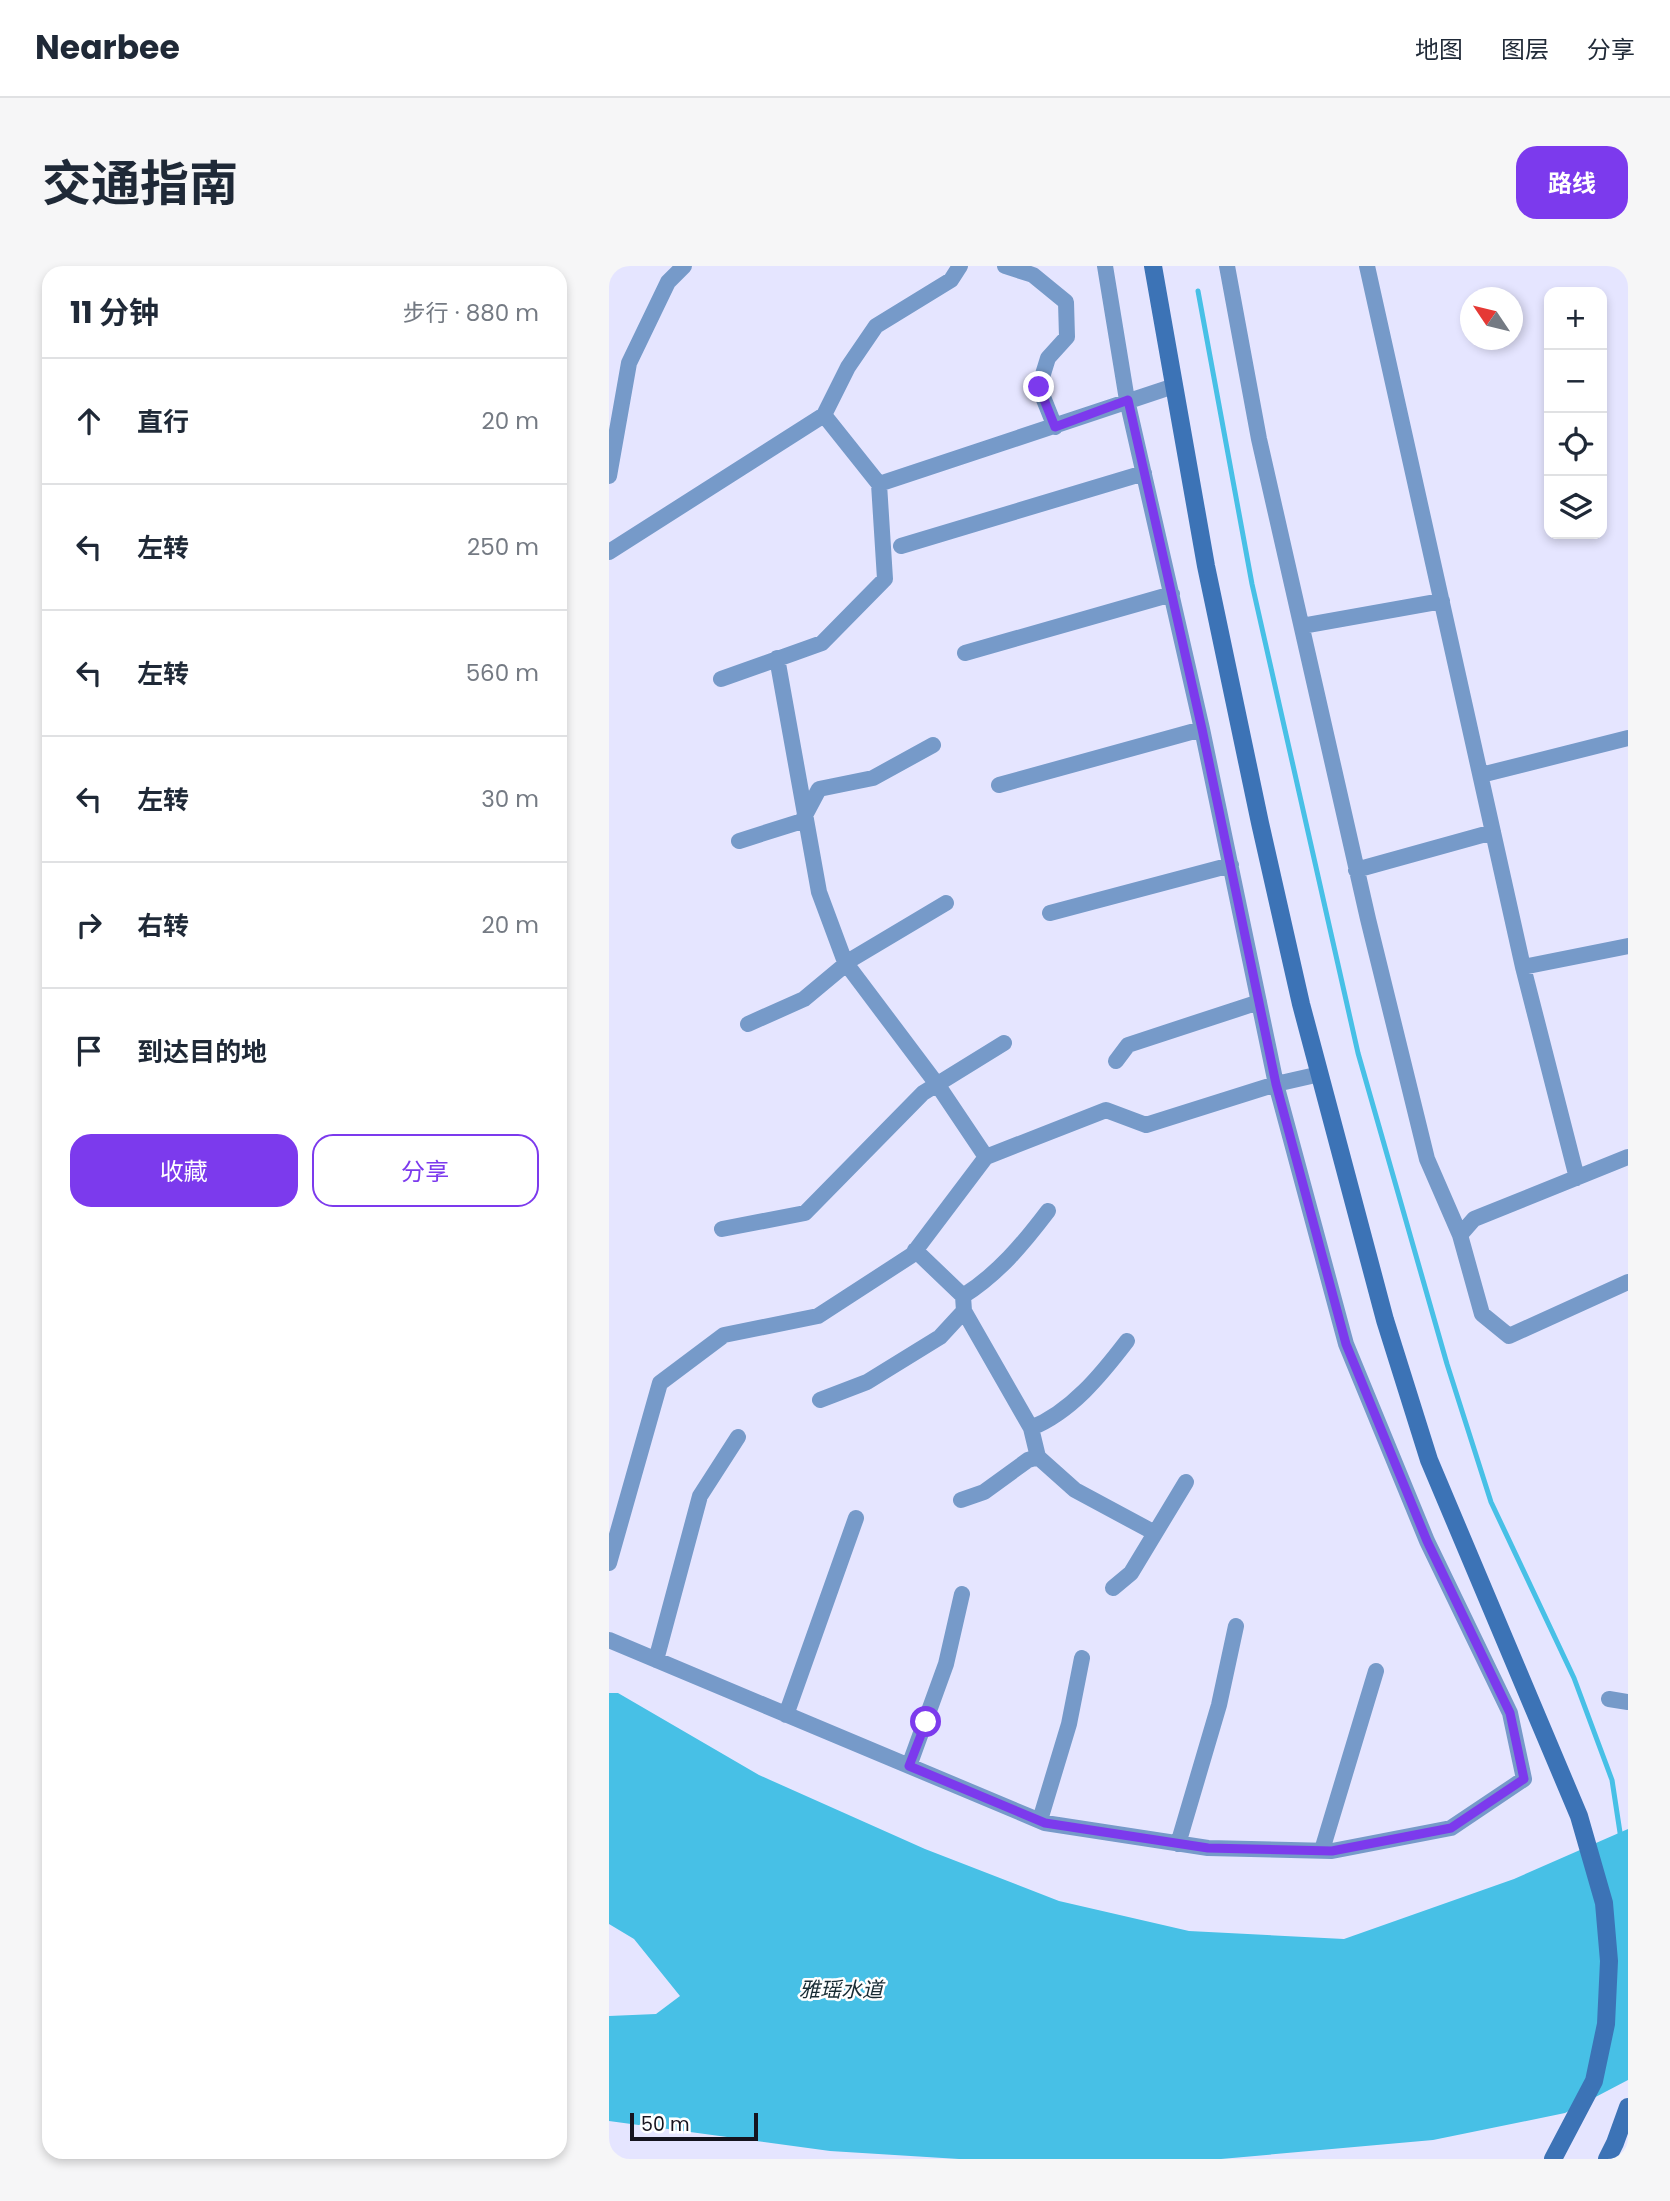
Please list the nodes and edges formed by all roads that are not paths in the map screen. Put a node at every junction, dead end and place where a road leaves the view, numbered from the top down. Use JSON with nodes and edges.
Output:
{"nodes":[{"id":1,"x":684,"y":266,"type":"edge"},
{"id":2,"x":960,"y":266,"type":"edge"},
{"id":3,"x":1005,"y":266,"type":"edge"},
{"id":4,"x":1105,"y":266,"type":"edge"},
{"id":5,"x":1153,"y":266,"type":"edge"},
{"id":6,"x":1227,"y":266,"type":"edge"},
{"id":7,"x":1367,"y":266,"type":"edge"},
{"id":8,"x":1174,"y":386,"type":"junction"},
{"id":9,"x":1128,"y":400,"type":"junction"},
{"id":10,"x":824,"y":415,"type":"junction"},
{"id":11,"x":1055,"y":427,"type":"junction"},
{"id":12,"x":1144,"y":473,"type":"junction"},
{"id":13,"x":609,"y":476,"type":"edge"},
{"id":14,"x":879,"y":484,"type":"junction"},
{"id":15,"x":901,"y":546,"type":"dead end"},
{"id":16,"x":609,"y":552,"type":"edge"},
{"id":17,"x":1172,"y":594,"type":"junction"},
{"id":18,"x":1442,"y":601,"type":"junction"},
{"id":19,"x":1302,"y":626,"type":"junction"},
{"id":20,"x":965,"y":653,"type":"dead end"},
{"id":21,"x":777,"y":658,"type":"junction"},
{"id":22,"x":721,"y":679,"type":"dead end"},
{"id":23,"x":1202,"y":729,"type":"junction"},
{"id":24,"x":1628,"y":738,"type":"edge"},
{"id":25,"x":933,"y":745,"type":"dead end"},
{"id":26,"x":1481,"y":775,"type":"junction"},
{"id":27,"x":999,"y":785,"type":"dead end"},
{"id":28,"x":805,"y":816,"type":"junction"},
{"id":29,"x":1493,"y":832,"type":"junction"},
{"id":30,"x":739,"y":841,"type":"dead end"},
{"id":31,"x":1231,"y":865,"type":"junction"},
{"id":32,"x":1356,"y":870,"type":"junction"},
{"id":33,"x":946,"y":903,"type":"dead end"},
{"id":34,"x":1050,"y":913,"type":"dead end"},
{"id":35,"x":1628,"y":946,"type":"edge"},
{"id":36,"x":1523,"y":967,"type":"junction"},
{"id":37,"x":1259,"y":1002,"type":"junction"},
{"id":38,"x":748,"y":1024,"type":"dead end"},
{"id":39,"x":1004,"y":1043,"type":"dead end"},
{"id":40,"x":1117,"y":1061,"type":"dead end"},
{"id":41,"x":1320,"y":1074,"type":"junction"},
{"id":42,"x":1276,"y":1084,"type":"junction"},
{"id":43,"x":986,"y":1157,"type":"junction"},
{"id":44,"x":1628,"y":1157,"type":"edge"},
{"id":45,"x":1577,"y":1178,"type":"junction"},
{"id":46,"x":1048,"y":1211,"type":"dead end"},
{"id":47,"x":722,"y":1230,"type":"dead end"},
{"id":48,"x":1459,"y":1235,"type":"junction"},
{"id":49,"x":915,"y":1250,"type":"junction"},
{"id":50,"x":1628,"y":1282,"type":"edge"},
{"id":51,"x":963,"y":1304,"type":"junction"},
{"id":52,"x":1127,"y":1342,"type":"dead end"},
{"id":53,"x":820,"y":1400,"type":"dead end"},
{"id":54,"x":1031,"y":1428,"type":"junction"},
{"id":55,"x":738,"y":1437,"type":"dead end"},
{"id":56,"x":1038,"y":1457,"type":"junction"},
{"id":57,"x":1186,"y":1482,"type":"dead end"},
{"id":58,"x":961,"y":1500,"type":"dead end"},
{"id":59,"x":856,"y":1518,"type":"dead end"},
{"id":60,"x":1156,"y":1533,"type":"junction"},
{"id":61,"x":609,"y":1563,"type":"edge"},
{"id":62,"x":1113,"y":1588,"type":"dead end"},
{"id":63,"x":962,"y":1594,"type":"dead end"},
{"id":64,"x":1237,"y":1626,"type":"dead end"},
{"id":65,"x":609,"y":1640,"type":"edge"},
{"id":66,"x":1082,"y":1658,"type":"dead end"},
{"id":67,"x":656,"y":1660,"type":"junction"},
{"id":68,"x":1376,"y":1671,"type":"dead end"},
{"id":69,"x":1609,"y":1699,"type":"dead end"},
{"id":70,"x":1628,"y":1702,"type":"edge"},
{"id":71,"x":786,"y":1715,"type":"junction"},
{"id":72,"x":909,"y":1766,"type":"junction"},
{"id":73,"x":1040,"y":1820,"type":"junction"},
{"id":74,"x":1178,"y":1844,"type":"junction"},
{"id":75,"x":1322,"y":1850,"type":"junction"},
{"id":76,"x":1628,"y":2107,"type":"edge"},
{"id":77,"x":1553,"y":2159,"type":"edge"},
{"id":78,"x":1607,"y":2159,"type":"edge"}],
"edges":[{"from":1,"to":13,"type":"street"},
{"from":2,"to":10,"type":"street"},
{"from":3,"to":11,"type":"street"},
{"from":4,"to":9,"type":"street"},
{"from":5,"to":8,"type":"street"},
{"from":6,"to":19,"type":"street"},
{"from":7,"to":18,"type":"street"},
{"from":8,"to":9,"type":"street"},
{"from":8,"to":41,"type":"street"},
{"from":9,"to":11,"type":"street"},
{"from":9,"to":12,"type":"street"},
{"from":10,"to":14,"type":"street"},
{"from":10,"to":16,"type":"street"},
{"from":11,"to":14,"type":"street"},
{"from":12,"to":15,"type":"street"},
{"from":12,"to":17,"type":"street"},
{"from":14,"to":21,"type":"street"},
{"from":17,"to":20,"type":"street"},
{"from":17,"to":23,"type":"street"},
{"from":18,"to":19,"type":"street"},
{"from":18,"to":26,"type":"street"},
{"from":19,"to":32,"type":"street"},
{"from":21,"to":22,"type":"street"},
{"from":21,"to":28,"type":"street"},
{"from":23,"to":27,"type":"street"},
{"from":23,"to":31,"type":"street"},
{"from":24,"to":26,"type":"street"},
{"from":25,"to":28,"type":"street"},
{"from":26,"to":29,"type":"street"},
{"from":28,"to":30,"type":"street"},
{"from":28,"to":43,"type":"street"},
{"from":29,"to":32,"type":"street"},
{"from":29,"to":36,"type":"street"},
{"from":31,"to":34,"type":"street"},
{"from":31,"to":37,"type":"street"},
{"from":32,"to":48,"type":"street"},
{"from":33,"to":38,"type":"street"},
{"from":35,"to":36,"type":"street"},
{"from":36,"to":45,"type":"street"},
{"from":37,"to":40,"type":"street"},
{"from":37,"to":42,"type":"street"},
{"from":39,"to":47,"type":"street"},
{"from":41,"to":42,"type":"street"},
{"from":41,"to":77,"type":"street"},
{"from":42,"to":43,"type":"street"},
{"from":42,"to":75,"type":"street"},
{"from":43,"to":49,"type":"street"},
{"from":44,"to":45,"type":"street"},
{"from":45,"to":48,"type":"street"},
{"from":46,"to":51,"type":"street"},
{"from":48,"to":50,"type":"street"},
{"from":49,"to":51,"type":"street"},
{"from":49,"to":61,"type":"street"},
{"from":51,"to":53,"type":"street"},
{"from":51,"to":54,"type":"street"},
{"from":52,"to":54,"type":"street"},
{"from":54,"to":56,"type":"street"},
{"from":55,"to":67,"type":"street"},
{"from":56,"to":58,"type":"street"},
{"from":56,"to":60,"type":"street"},
{"from":57,"to":60,"type":"street"},
{"from":59,"to":71,"type":"street"},
{"from":60,"to":62,"type":"street"},
{"from":63,"to":72,"type":"street"},
{"from":64,"to":74,"type":"street"},
{"from":65,"to":67,"type":"street"},
{"from":66,"to":73,"type":"street"},
{"from":67,"to":71,"type":"street"},
{"from":68,"to":75,"type":"street"},
{"from":69,"to":70,"type":"street"},
{"from":71,"to":72,"type":"street"},
{"from":72,"to":73,"type":"street"},
{"from":73,"to":74,"type":"street"},
{"from":74,"to":75,"type":"street"},
{"from":76,"to":78,"type":"street"}]}
